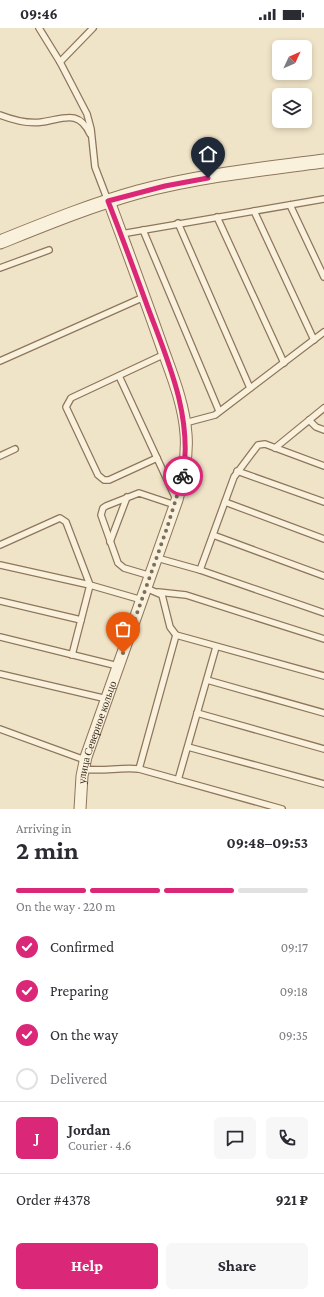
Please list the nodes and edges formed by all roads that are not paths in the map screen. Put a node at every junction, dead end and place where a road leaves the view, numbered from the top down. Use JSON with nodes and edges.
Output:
{"nodes":[{"id":1,"x":39,"y":28,"type":"edge"},
{"id":2,"x":93,"y":28,"type":"edge"},
{"id":3,"x":60,"y":62,"type":"junction"},
{"id":4,"x":0,"y":115,"type":"edge"},
{"id":5,"x":93,"y":139,"type":"junction"},
{"id":6,"x":324,"y":161,"type":"edge"},
{"id":7,"x":324,"y":200,"type":"edge"},
{"id":8,"x":108,"y":201,"type":"junction"},
{"id":9,"x":290,"y":205,"type":"junction"},
{"id":10,"x":254,"y":211,"type":"junction"},
{"id":11,"x":217,"y":217,"type":"junction"},
{"id":12,"x":178,"y":223,"type":"junction"},
{"id":13,"x":142,"y":230,"type":"junction"},
{"id":14,"x":121,"y":234,"type":"junction"},
{"id":15,"x":0,"y":242,"type":"edge"},
{"id":16,"x":49,"y":250,"type":"dead end"},
{"id":17,"x":0,"y":268,"type":"edge"},
{"id":18,"x":324,"y":277,"type":"edge"},
{"id":19,"x":144,"y":297,"type":"junction"},
{"id":20,"x":324,"y":332,"type":"edge"},
{"id":21,"x":314,"y":340,"type":"junction"},
{"id":22,"x":165,"y":354,"type":"junction"},
{"id":23,"x":0,"y":361,"type":"edge"},
{"id":24,"x":284,"y":363,"type":"junction"},
{"id":25,"x":119,"y":376,"type":"junction"},
{"id":26,"x":250,"y":388,"type":"junction"},
{"id":27,"x":324,"y":408,"type":"edge"},
{"id":28,"x":219,"y":411,"type":"junction"},
{"id":29,"x":309,"y":420,"type":"junction"},
{"id":30,"x":185,"y":423,"type":"junction"},
{"id":31,"x":324,"y":430,"type":"edge"},
{"id":32,"x":275,"y":448,"type":"junction"},
{"id":33,"x":15,"y":449,"type":"dead end"},
{"id":34,"x":0,"y":456,"type":"edge"},
{"id":35,"x":157,"y":458,"type":"junction"},
{"id":36,"x":324,"y":466,"type":"edge"},
{"id":37,"x":238,"y":471,"type":"junction"},
{"id":38,"x":126,"y":497,"type":"junction"},
{"id":39,"x":225,"y":502,"type":"junction"},
{"id":40,"x":324,"y":502,"type":"edge"},
{"id":41,"x":176,"y":503,"type":"junction"},
{"id":42,"x":213,"y":535,"type":"junction"},
{"id":43,"x":324,"y":539,"type":"edge"},
{"id":44,"x":110,"y":542,"type":"junction"},
{"id":45,"x":0,"y":545,"type":"edge"},
{"id":46,"x":157,"y":558,"type":"junction"},
{"id":47,"x":0,"y":565,"type":"edge"},
{"id":48,"x":200,"y":570,"type":"junction"},
{"id":49,"x":150,"y":576,"type":"junction"},
{"id":50,"x":324,"y":576,"type":"edge"},
{"id":51,"x":90,"y":585,"type":"junction"},
{"id":52,"x":146,"y":588,"type":"junction"},
{"id":53,"x":158,"y":592,"type":"junction"},
{"id":54,"x":142,"y":600,"type":"junction"},
{"id":55,"x":0,"y":601,"type":"edge"},
{"id":56,"x":324,"y":613,"type":"edge"},
{"id":57,"x":81,"y":620,"type":"junction"},
{"id":58,"x":176,"y":635,"type":"junction"},
{"id":59,"x":0,"y":637,"type":"edge"},
{"id":60,"x":324,"y":639,"type":"edge"},
{"id":61,"x":216,"y":647,"type":"junction"},
{"id":62,"x":72,"y":655,"type":"junction"},
{"id":63,"x":118,"y":666,"type":"junction"},
{"id":64,"x":0,"y":674,"type":"edge"},
{"id":65,"x":324,"y":676,"type":"edge"},
{"id":66,"x":206,"y":680,"type":"junction"},
{"id":67,"x":106,"y":699,"type":"junction"},
{"id":68,"x":197,"y":713,"type":"junction"},
{"id":69,"x":324,"y":713,"type":"edge"},
{"id":70,"x":0,"y":729,"type":"edge"},
{"id":71,"x":188,"y":747,"type":"junction"},
{"id":72,"x":324,"y":749,"type":"edge"},
{"id":73,"x":84,"y":765,"type":"junction"},
{"id":74,"x":139,"y":769,"type":"junction"},
{"id":75,"x":178,"y":780,"type":"junction"},
{"id":76,"x":324,"y":784,"type":"edge"},
{"id":77,"x":80,"y":809,"type":"edge"},
{"id":78,"x":282,"y":809,"type":"edge"}],
"edges":[{"from":1,"to":3,"type":"lane"},
{"from":2,"to":3,"type":"lane"},
{"from":3,"to":5,"type":"lane"},
{"from":4,"to":5,"type":"lane"},
{"from":5,"to":8,"type":"lane"},
{"from":6,"to":8,"type":"street"},
{"from":7,"to":9,"type":"lane"},
{"from":8,"to":14,"type":"street","name":"улица Северное кольцо"},
{"from":8,"to":15,"type":"street"},
{"from":9,"to":10,"type":"lane"},
{"from":9,"to":18,"type":"lane"},
{"from":10,"to":11,"type":"lane"},
{"from":10,"to":21,"type":"lane"},
{"from":11,"to":12,"type":"lane"},
{"from":11,"to":24,"type":"lane"},
{"from":12,"to":13,"type":"lane"},
{"from":12,"to":26,"type":"lane"},
{"from":13,"to":14,"type":"lane"},
{"from":13,"to":28,"type":"lane"},
{"from":14,"to":19,"type":"street","name":"улица Северное кольцо"},
{"from":16,"to":17,"type":"lane"},
{"from":19,"to":22,"type":"street","name":"улица Северное кольцо"},
{"from":19,"to":23,"type":"lane"},
{"from":20,"to":21,"type":"lane"},
{"from":21,"to":24,"type":"lane"},
{"from":22,"to":25,"type":"lane"},
{"from":22,"to":30,"type":"street","name":"улица Северное кольцо"},
{"from":24,"to":26,"type":"lane"},
{"from":25,"to":35,"type":"lane"},
{"from":25,"to":35,"type":"lane"},
{"from":26,"to":28,"type":"lane"},
{"from":27,"to":29,"type":"lane"},
{"from":28,"to":30,"type":"lane"},
{"from":29,"to":31,"type":"lane"},
{"from":29,"to":32,"type":"lane"},
{"from":30,"to":41,"type":"street","name":"улица Северное кольцо"},
{"from":32,"to":36,"type":"lane"},
{"from":32,"to":37,"type":"lane"},
{"from":33,"to":34,"type":"lane"},
{"from":35,"to":41,"type":"lane"},
{"from":37,"to":39,"type":"lane"},
{"from":37,"to":40,"type":"lane"},
{"from":38,"to":41,"type":"lane"},
{"from":38,"to":44,"type":"lane"},
{"from":38,"to":44,"type":"lane"},
{"from":39,"to":42,"type":"lane"},
{"from":39,"to":43,"type":"lane"},
{"from":41,"to":46,"type":"street","name":"улица Северное кольцо"},
{"from":42,"to":48,"type":"lane"},
{"from":42,"to":50,"type":"lane"},
{"from":44,"to":49,"type":"lane"},
{"from":45,"to":51,"type":"lane"},
{"from":46,"to":48,"type":"lane"},
{"from":46,"to":49,"type":"street","name":"улица Северное кольцо"},
{"from":47,"to":51,"type":"lane"},
{"from":48,"to":56,"type":"lane"},
{"from":49,"to":52,"type":"street","name":"улица Северное кольцо"},
{"from":51,"to":54,"type":"lane"},
{"from":51,"to":57,"type":"lane"},
{"from":52,"to":53,"type":"lane"},
{"from":52,"to":54,"type":"street","name":"улица Северное кольцо"},
{"from":53,"to":58,"type":"lane"},
{"from":53,"to":60,"type":"lane"},
{"from":54,"to":63,"type":"street","name":"улица Северное кольцо"},
{"from":55,"to":57,"type":"lane"},
{"from":57,"to":62,"type":"lane"},
{"from":58,"to":61,"type":"lane"},
{"from":58,"to":74,"type":"lane"},
{"from":59,"to":62,"type":"lane"},
{"from":61,"to":65,"type":"lane"},
{"from":61,"to":66,"type":"lane"},
{"from":62,"to":63,"type":"lane"},
{"from":63,"to":67,"type":"street","name":"улица Северное кольцо"},
{"from":64,"to":67,"type":"lane"},
{"from":66,"to":68,"type":"lane"},
{"from":66,"to":69,"type":"lane"},
{"from":67,"to":73,"type":"street","name":"улица Северное кольцо"},
{"from":68,"to":71,"type":"lane"},
{"from":68,"to":72,"type":"lane"},
{"from":70,"to":73,"type":"lane"},
{"from":71,"to":75,"type":"lane"},
{"from":71,"to":76,"type":"lane"},
{"from":73,"to":74,"type":"lane"},
{"from":73,"to":77,"type":"street","name":"улица Северное кольцо"},
{"from":74,"to":75,"type":"lane"},
{"from":75,"to":78,"type":"lane"}]}
